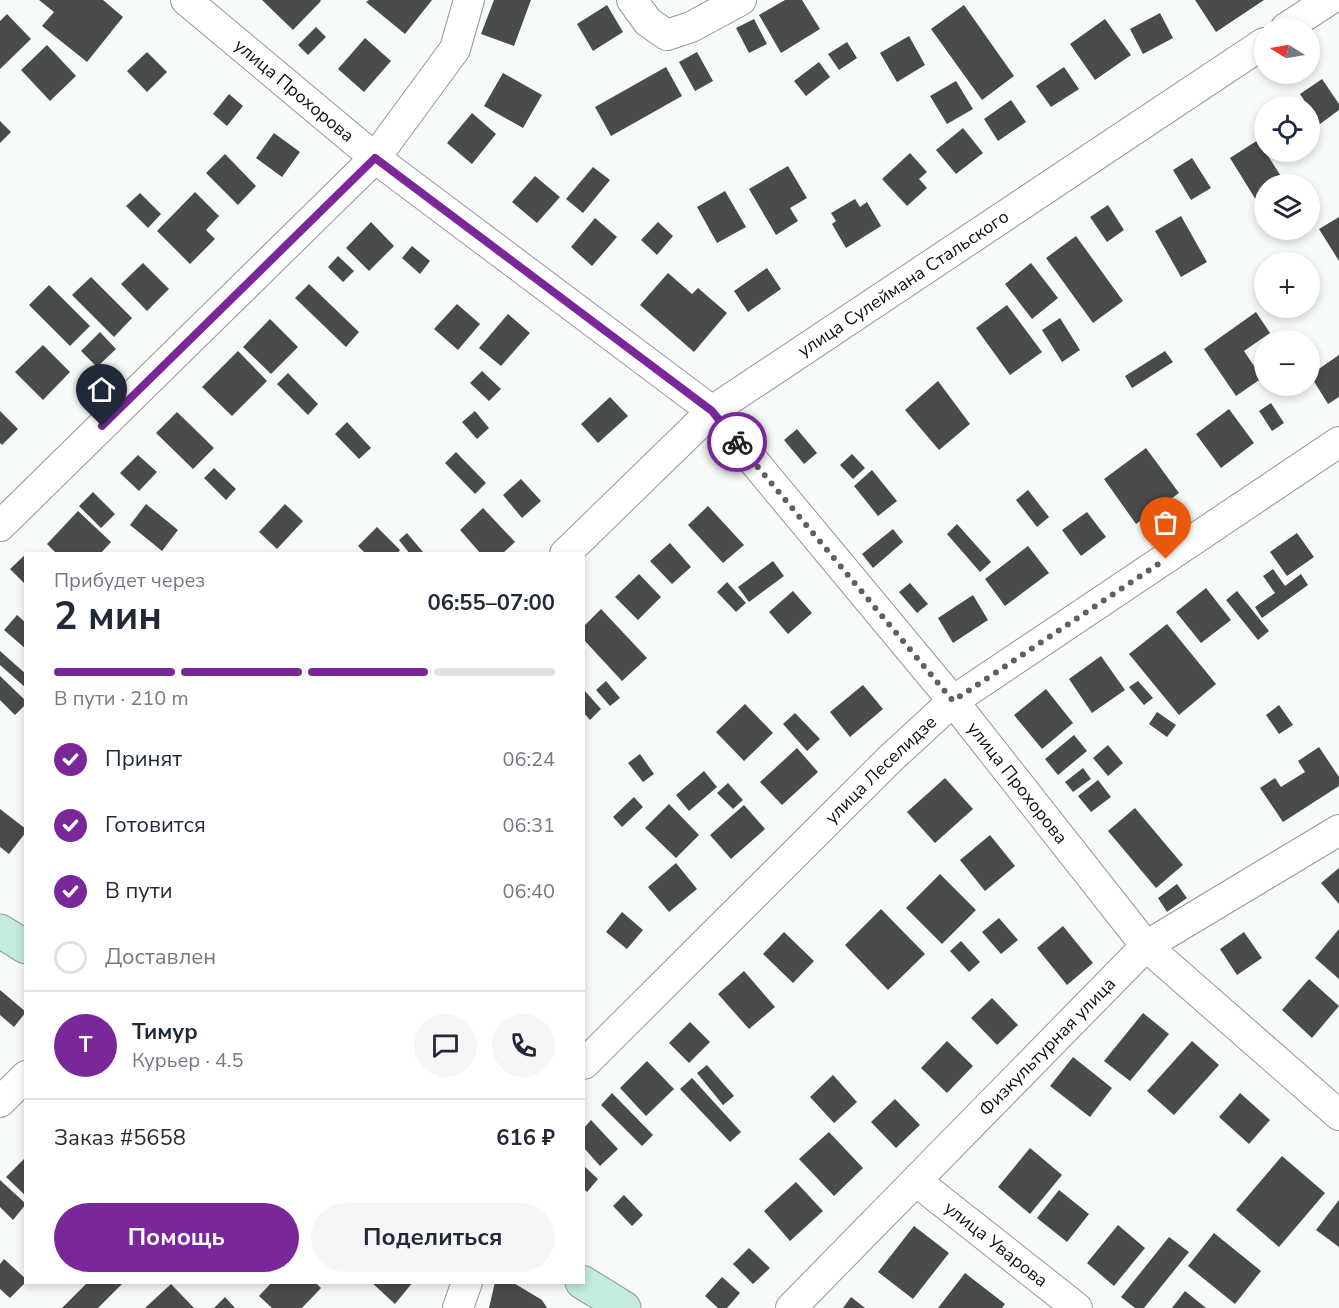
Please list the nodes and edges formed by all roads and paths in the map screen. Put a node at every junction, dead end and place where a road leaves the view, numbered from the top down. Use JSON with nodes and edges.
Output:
{"nodes":[{"id":1,"x":186,"y":0,"type":"edge"},
{"id":2,"x":469,"y":0,"type":"edge"},
{"id":3,"x":632,"y":0,"type":"edge"},
{"id":4,"x":741,"y":0,"type":"edge"},
{"id":5,"x":1329,"y":0,"type":"edge"},
{"id":6,"x":1301,"y":18,"type":"edge"},
{"id":7,"x":1254,"y":50,"type":"edge"},
{"id":8,"x":375,"y":158,"type":"junction"},
{"id":9,"x":712,"y":411,"type":"junction"},
{"id":10,"x":1339,"y":442,"type":"edge"},
{"id":11,"x":0,"y":526,"type":"edge"},
{"id":12,"x":567,"y":552,"type":"edge"},
{"id":13,"x":953,"y":701,"type":"junction"},
{"id":14,"x":1339,"y":830,"type":"edge"},
{"id":15,"x":0,"y":932,"type":"edge"},
{"id":16,"x":24,"y":946,"type":"edge"},
{"id":17,"x":1146,"y":946,"type":"junction"},
{"id":18,"x":585,"y":1063,"type":"edge"},
{"id":19,"x":24,"y":1078,"type":"edge"},
{"id":20,"x":0,"y":1102,"type":"edge"},
{"id":21,"x":1339,"y":1115,"type":"edge"},
{"id":22,"x":916,"y":1181,"type":"junction"},
{"id":23,"x":466,"y":1284,"type":"edge"},
{"id":24,"x":585,"y":1284,"type":"edge"},
{"id":25,"x":458,"y":1308,"type":"edge"},
{"id":26,"x":624,"y":1308,"type":"edge"},
{"id":27,"x":791,"y":1308,"type":"edge"},
{"id":28,"x":1077,"y":1308,"type":"edge"}],
"edges":[{"from":1,"to":8,"type":"street","name":"улица Прохорова"},
{"from":2,"to":8,"type":"street"},
{"from":3,"to":4,"type":"street"},
{"from":5,"to":6,"type":"street"},
{"from":7,"to":9,"type":"street","name":"улица Сулеймана Стальского"},
{"from":8,"to":9,"type":"street","name":"улица Прохорова"},
{"from":8,"to":11,"type":"street"},
{"from":9,"to":12,"type":"street","name":"улица Сулеймана Стальского"},
{"from":9,"to":13,"type":"street","name":"улица Прохорова"},
{"from":10,"to":13,"type":"street","name":"улица Леселидзе"},
{"from":13,"to":17,"type":"street","name":"улица Прохорова"},
{"from":13,"to":18,"type":"street","name":"улица Леселидзе"},
{"from":14,"to":17,"type":"street","name":"Физкультурная улица"},
{"from":15,"to":16,"type":"street"},
{"from":17,"to":21,"type":"street","name":"улица Прохорова"},
{"from":17,"to":22,"type":"street","name":"Физкультурная улица"},
{"from":19,"to":20,"type":"street"},
{"from":22,"to":27,"type":"street","name":"Физкультурная улица"},
{"from":22,"to":28,"type":"street","name":"улица Уварова"},
{"from":23,"to":25,"type":"street"},
{"from":24,"to":26,"type":"street"}]}
